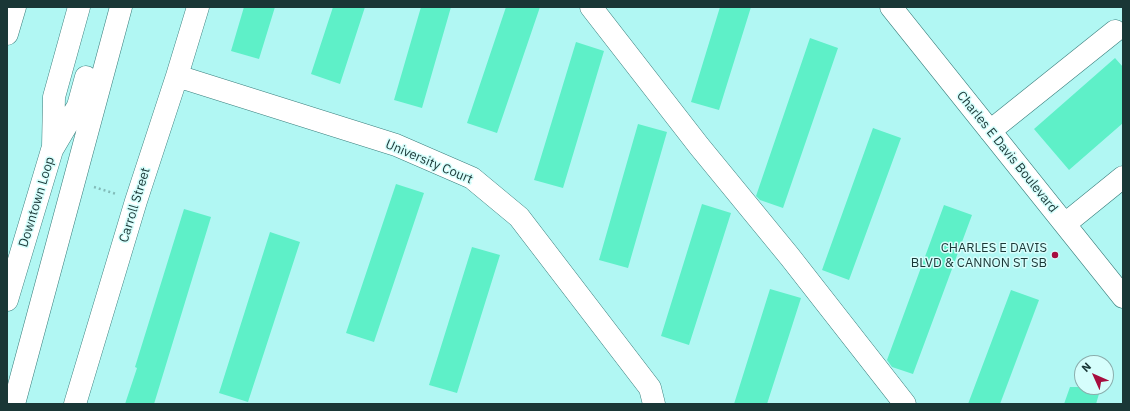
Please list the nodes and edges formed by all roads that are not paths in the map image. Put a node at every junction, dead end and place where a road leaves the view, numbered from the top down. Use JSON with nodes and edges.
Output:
{"nodes":[{"id":1,"x":9,"y":7,"type":"edge"},
{"id":2,"x":15,"y":7,"type":"edge"},
{"id":3,"x":79,"y":7,"type":"edge"},
{"id":4,"x":106,"y":7,"type":"edge"},
{"id":5,"x":121,"y":7,"type":"edge"},
{"id":6,"x":198,"y":7,"type":"edge"},
{"id":7,"x":591,"y":7,"type":"edge"},
{"id":8,"x":891,"y":7,"type":"edge"},
{"id":9,"x":7,"y":17,"type":"edge"},
{"id":10,"x":1115,"y":31,"type":"dead end"},
{"id":11,"x":7,"y":34,"type":"edge"},
{"id":12,"x":177,"y":76,"type":"junction"},
{"id":13,"x":990,"y":131,"type":"junction"},
{"id":14,"x":52,"y":150,"type":"junction"},
{"id":15,"x":1123,"y":177,"type":"edge"},
{"id":16,"x":1065,"y":224,"type":"junction"},
{"id":17,"x":1123,"y":297,"type":"edge"},
{"id":18,"x":7,"y":300,"type":"edge"},
{"id":19,"x":14,"y":404,"type":"edge"},
{"id":20,"x":75,"y":404,"type":"edge"},
{"id":21,"x":654,"y":404,"type":"edge"},
{"id":22,"x":905,"y":404,"type":"edge"}],
"edges":[{"from":1,"to":9,"type":"main road"},
{"from":2,"to":11,"type":"main road"},
{"from":3,"to":14,"type":"main road"},
{"from":4,"to":14,"type":"main road"},
{"from":5,"to":19,"type":"main road"},
{"from":6,"to":12,"type":"main road","name":"Carroll Street"},
{"from":7,"to":22,"type":"main road"},
{"from":8,"to":13,"type":"main road","name":"Charles E Davis Boulevard"},
{"from":10,"to":13,"type":"main road"},
{"from":12,"to":20,"type":"main road","name":"Carroll Street"},
{"from":12,"to":21,"type":"main road","name":"University Court"},
{"from":13,"to":16,"type":"main road","name":"Charles E Davis Boulevard"},
{"from":14,"to":18,"type":"main road","name":"Downtown Loop"},
{"from":15,"to":16,"type":"main road"},
{"from":16,"to":17,"type":"main road","name":"Charles E Davis Boulevard"}]}
